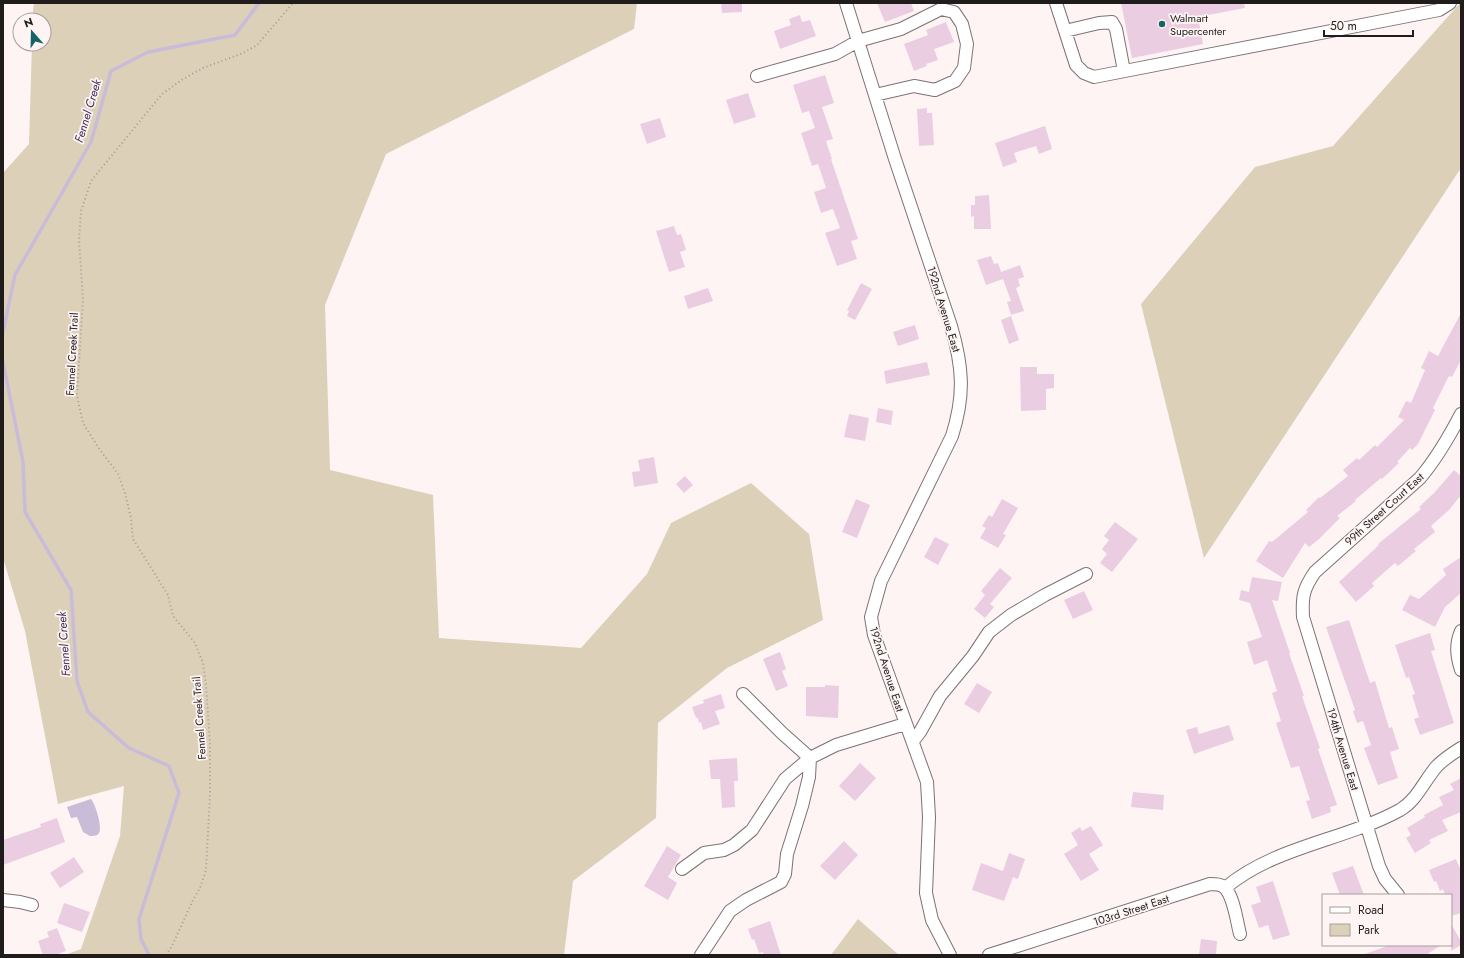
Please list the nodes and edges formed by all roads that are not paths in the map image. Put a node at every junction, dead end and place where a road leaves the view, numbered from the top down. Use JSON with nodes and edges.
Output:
{"nodes":[{"id":1,"x":846,"y":3,"type":"edge"},
{"id":2,"x":1056,"y":3,"type":"edge"},
{"id":3,"x":1450,"y":3,"type":"edge"},
{"id":4,"x":1065,"y":31,"type":"junction"},
{"id":5,"x":858,"y":42,"type":"junction"},
{"id":6,"x":1124,"y":71,"type":"junction"},
{"id":7,"x":758,"y":76,"type":"dead end"},
{"id":8,"x":875,"y":95,"type":"junction"},
{"id":9,"x":1461,"y":414,"type":"edge"},
{"id":10,"x":1086,"y":574,"type":"dead end"},
{"id":11,"x":1302,"y":598,"type":"joint"},
{"id":12,"x":1461,"y":631,"type":"edge"},
{"id":13,"x":1461,"y":670,"type":"edge"},
{"id":14,"x":743,"y":694,"type":"dead end"},
{"id":15,"x":905,"y":724,"type":"junction"},
{"id":16,"x":913,"y":741,"type":"junction"},
{"id":17,"x":1461,"y":748,"type":"edge"},
{"id":18,"x":810,"y":758,"type":"junction"},
{"id":19,"x":1366,"y":825,"type":"junction"},
{"id":20,"x":682,"y":869,"type":"dead end"},
{"id":21,"x":1225,"y":888,"type":"junction"},
{"id":22,"x":1397,"y":894,"type":"edge"},
{"id":23,"x":3,"y":900,"type":"edge"},
{"id":24,"x":32,"y":906,"type":"dead end"},
{"id":25,"x":1240,"y":934,"type":"dead end"},
{"id":26,"x":701,"y":955,"type":"edge"},
{"id":27,"x":950,"y":955,"type":"edge"},
{"id":28,"x":989,"y":955,"type":"edge"}],
"edges":[{"from":1,"to":5,"type":"street","name":"192nd Avenue East"},
{"from":2,"to":4,"type":"street"},
{"from":3,"to":6,"type":"street"},
{"from":4,"to":6,"type":"street"},
{"from":4,"to":6,"type":"street"},
{"from":5,"to":7,"type":"street"},
{"from":5,"to":8,"type":"street","name":"192nd Avenue East"},
{"from":5,"to":8,"type":"street"},
{"from":8,"to":15,"type":"street","name":"192nd Avenue East"},
{"from":9,"to":11,"type":"street","name":"99th Street Court East"},
{"from":10,"to":16,"type":"street"},
{"from":11,"to":19,"type":"street","name":"194th Avenue East"},
{"from":12,"to":13,"type":"street"},
{"from":14,"to":18,"type":"street"},
{"from":15,"to":16,"type":"street","name":"192nd Avenue East"},
{"from":15,"to":18,"type":"street"},
{"from":16,"to":27,"type":"street"},
{"from":17,"to":19,"type":"street"},
{"from":18,"to":20,"type":"street"},
{"from":18,"to":26,"type":"street"},
{"from":19,"to":21,"type":"street"},
{"from":19,"to":22,"type":"street","name":"194th Avenue East"},
{"from":21,"to":25,"type":"street"},
{"from":21,"to":28,"type":"street","name":"103rd Street East"},
{"from":23,"to":24,"type":"street"}]}
